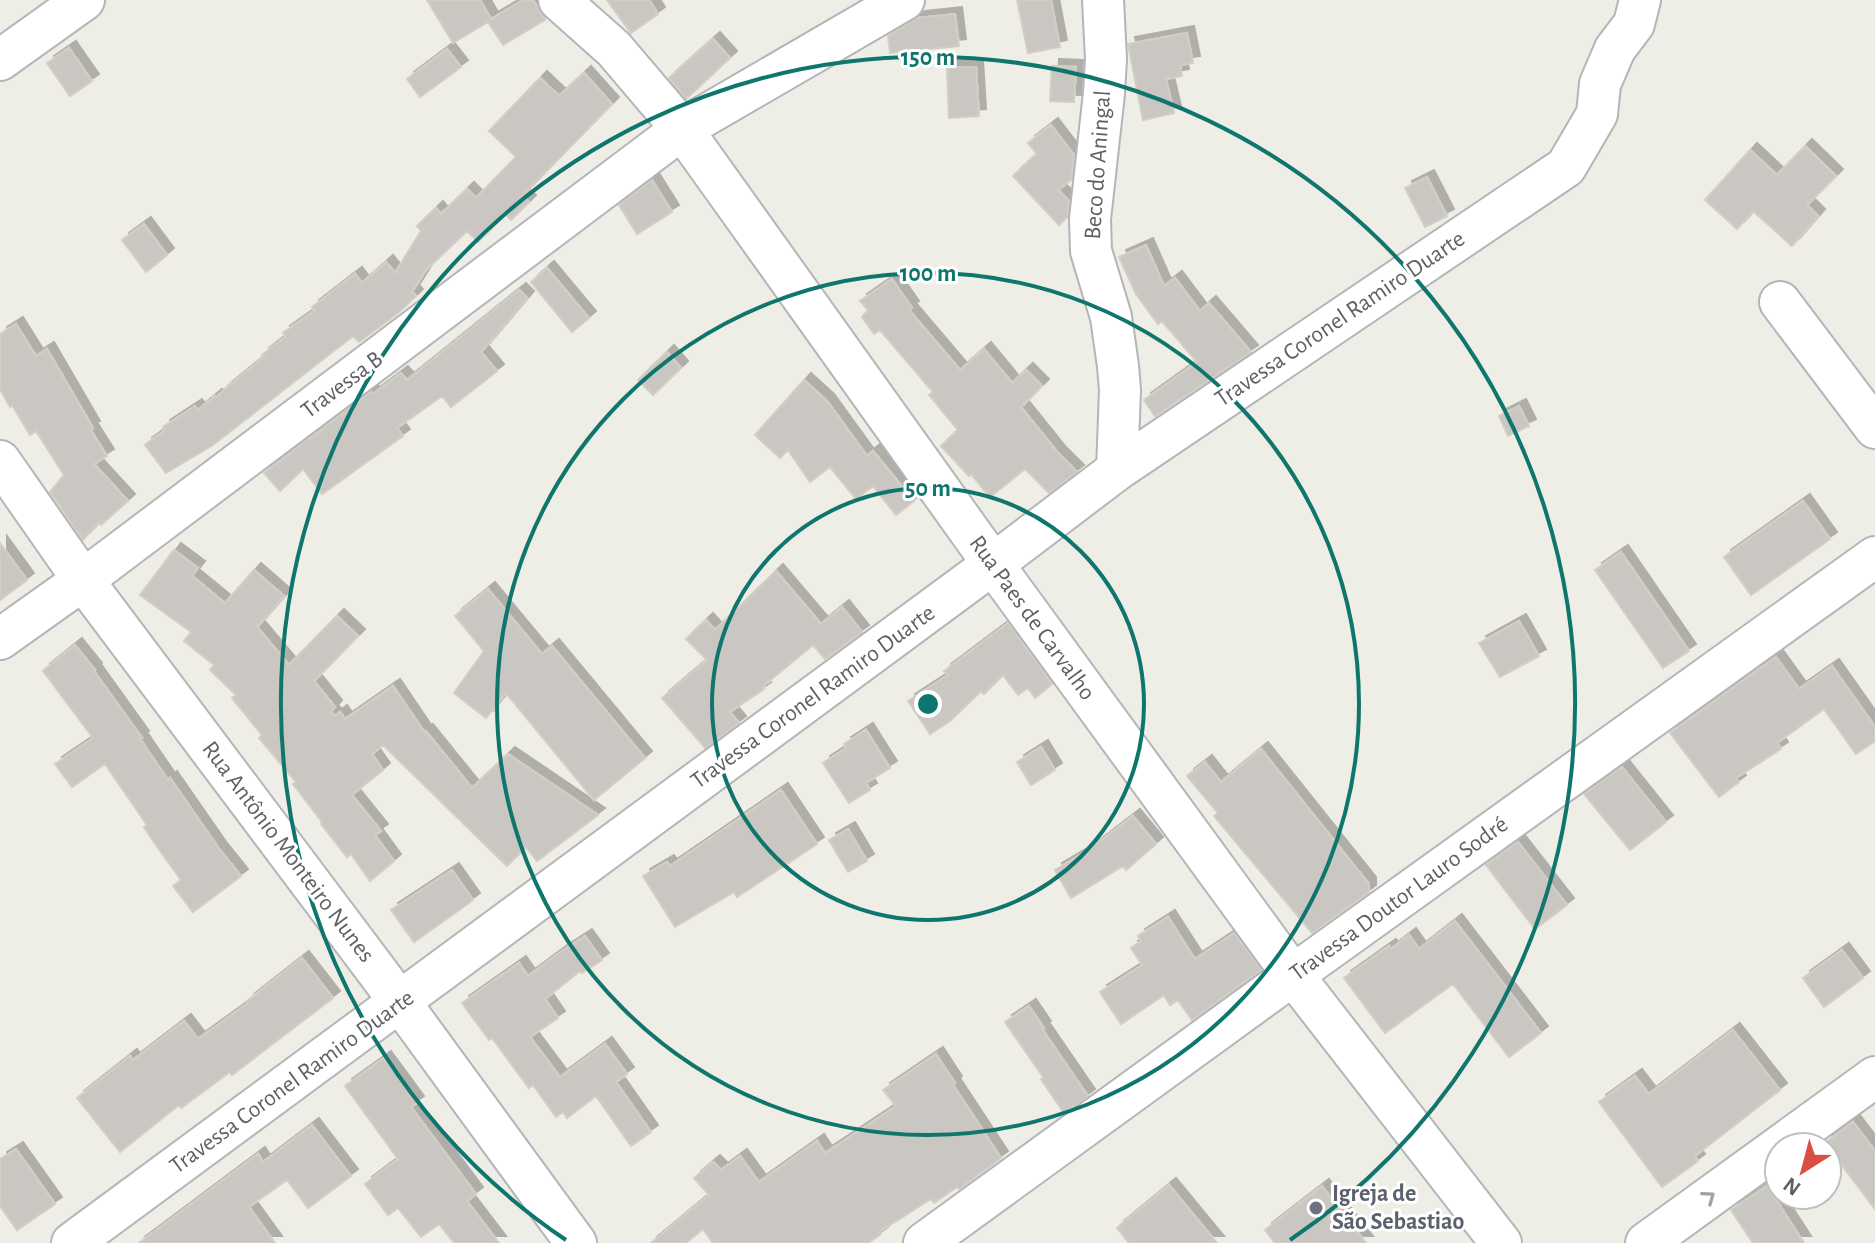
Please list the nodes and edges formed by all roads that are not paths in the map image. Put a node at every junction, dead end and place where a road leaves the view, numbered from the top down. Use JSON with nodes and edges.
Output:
{"nodes":[{"id":1,"x":84,"y":0,"type":"edge"},
{"id":2,"x":559,"y":0,"type":"edge"},
{"id":3,"x":904,"y":0,"type":"edge"},
{"id":4,"x":1103,"y":0,"type":"edge"},
{"id":5,"x":1640,"y":0,"type":"edge"},
{"id":6,"x":0,"y":60,"type":"edge"},
{"id":7,"x":682,"y":129,"type":"junction"},
{"id":8,"x":1780,"y":302,"type":"dead end"},
{"id":9,"x":1875,"y":428,"type":"edge"},
{"id":10,"x":0,"y":461,"type":"edge"},
{"id":11,"x":1117,"y":470,"type":"junction"},
{"id":12,"x":1875,"y":557,"type":"edge"},
{"id":13,"x":993,"y":564,"type":"junction"},
{"id":14,"x":83,"y":580,"type":"junction"},
{"id":15,"x":0,"y":639,"type":"edge"},
{"id":16,"x":1293,"y":975,"type":"junction"},
{"id":17,"x":400,"y":1002,"type":"junction"},
{"id":18,"x":1875,"y":1077,"type":"edge"},
{"id":19,"x":72,"y":1243,"type":"edge"},
{"id":20,"x":576,"y":1243,"type":"edge"},
{"id":21,"x":924,"y":1243,"type":"edge"},
{"id":22,"x":1501,"y":1243,"type":"edge"},
{"id":23,"x":1646,"y":1243,"type":"edge"}],
"edges":[{"from":1,"to":6,"type":"street"},
{"from":2,"to":7,"type":"street","name":"Rua Paes de Carvalho"},
{"from":3,"to":7,"type":"street","name":"Travessa B"},
{"from":4,"to":11,"type":"street","name":"Beco do Aningal"},
{"from":5,"to":11,"type":"street","name":"Travessa Coronel Ramiro Duarte"},
{"from":7,"to":13,"type":"street","name":"Rua Paes de Carvalho"},
{"from":7,"to":14,"type":"street","name":"Travessa B"},
{"from":8,"to":9,"type":"street"},
{"from":10,"to":14,"type":"street","name":"Rua Antônio Monteiro Nunes"},
{"from":11,"to":13,"type":"street","name":"Travessa Coronel Ramiro Duarte"},
{"from":12,"to":16,"type":"street","name":"Travessa Doutor Lauro Sodré"},
{"from":13,"to":16,"type":"street","name":"Rua Paes de Carvalho"},
{"from":13,"to":17,"type":"street","name":"Travessa Coronel Ramiro Duarte"},
{"from":14,"to":15,"type":"street","name":"Travessa B"},
{"from":14,"to":17,"type":"street","name":"Rua Antônio Monteiro Nunes"},
{"from":16,"to":21,"type":"street","name":"Travessa Doutor Lauro Sodré"},
{"from":16,"to":22,"type":"street","name":"Rua Paes de Carvalho"},
{"from":17,"to":19,"type":"street","name":"Travessa Coronel Ramiro Duarte"},
{"from":17,"to":20,"type":"street","name":"Rua Antônio Monteiro Nunes"},
{"from":23,"to":18,"type":"street","one_way":true}]}
